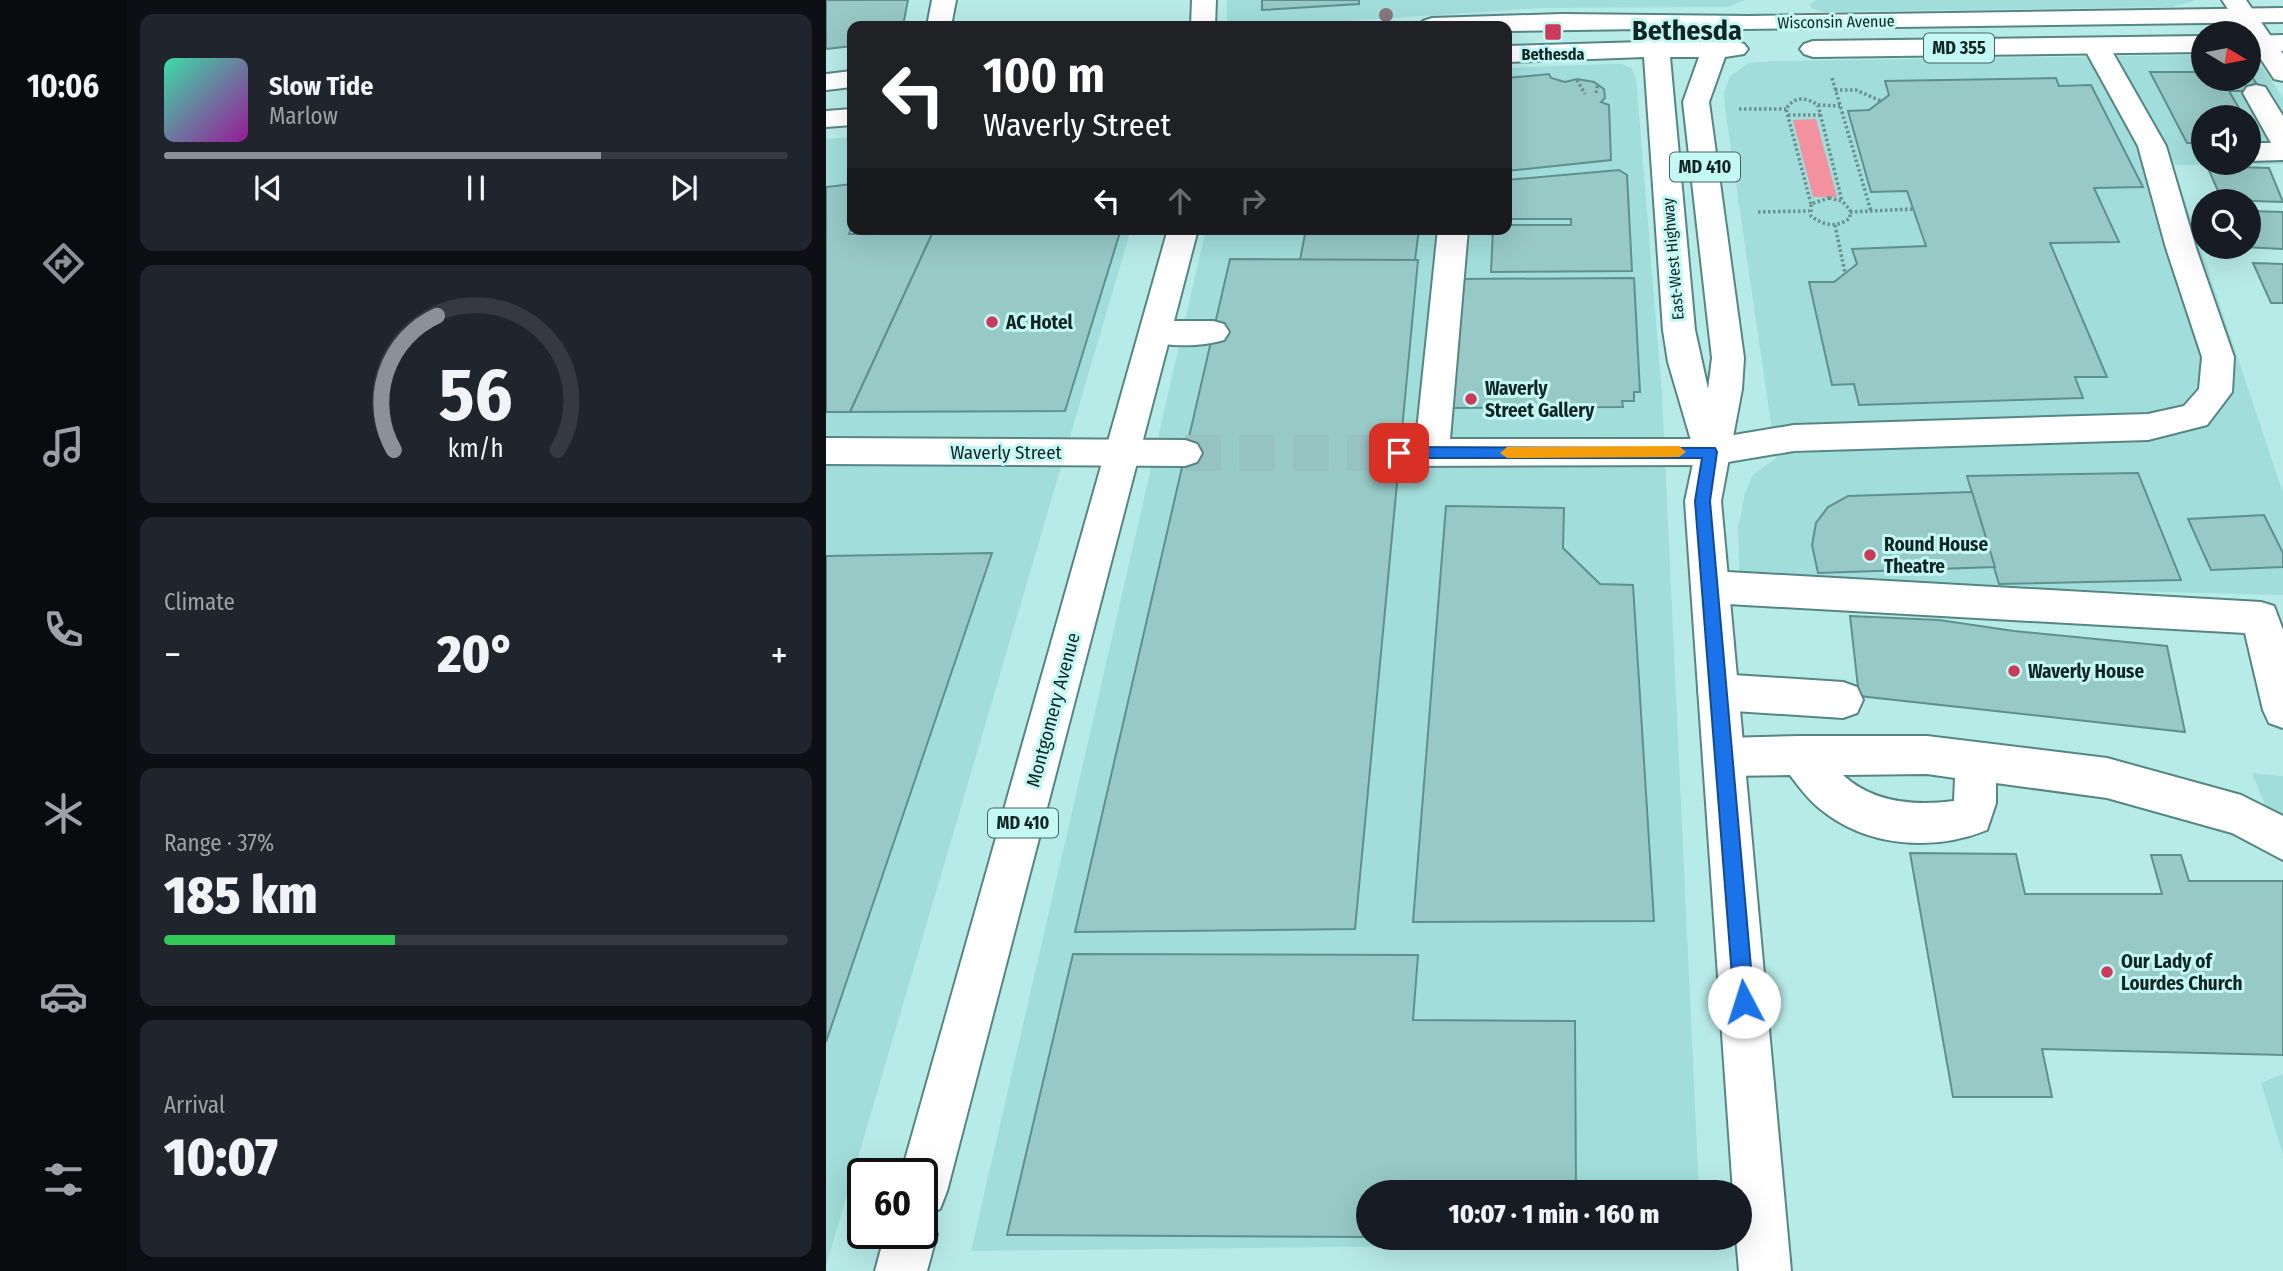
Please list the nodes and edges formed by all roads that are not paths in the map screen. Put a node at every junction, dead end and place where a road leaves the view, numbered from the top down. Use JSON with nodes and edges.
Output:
{"nodes":[{"id":1,"x":944,"y":0,"type":"edge"},
{"id":2,"x":1204,"y":0,"type":"edge"},
{"id":3,"x":1790,"y":0,"type":"edge"},
{"id":4,"x":2239,"y":8,"type":"edge"},
{"id":5,"x":2283,"y":15,"type":"edge"},
{"id":6,"x":940,"y":21,"type":"edge"},
{"id":7,"x":1203,"y":21,"type":"edge"},
{"id":8,"x":1749,"y":23,"type":"junction"},
{"id":9,"x":1512,"y":29,"type":"edge"},
{"id":10,"x":1655,"y":34,"type":"junction"},
{"id":11,"x":2191,"y":44,"type":"edge"},
{"id":12,"x":2265,"y":44,"type":"edge"},
{"id":13,"x":2096,"y":46,"type":"junction"},
{"id":14,"x":1755,"y":48,"type":"dead end"},
{"id":15,"x":1795,"y":48,"type":"dead end"},
{"id":16,"x":1715,"y":49,"type":"junction"},
{"id":17,"x":1512,"y":53,"type":"edge"},
{"id":18,"x":2283,"y":73,"type":"edge"},
{"id":19,"x":847,"y":80,"type":"edge"},
{"id":20,"x":826,"y":82,"type":"edge"},
{"id":21,"x":2256,"y":93,"type":"dead end"},
{"id":22,"x":847,"y":117,"type":"edge"},
{"id":23,"x":826,"y":119,"type":"edge"},
{"id":24,"x":2283,"y":139,"type":"edge"},
{"id":25,"x":2283,"y":151,"type":"edge"},
{"id":26,"x":2261,"y":152,"type":"edge"},
{"id":27,"x":1181,"y":235,"type":"edge"},
{"id":28,"x":1452,"y":235,"type":"edge"},
{"id":29,"x":1412,"y":325,"type":"dead end"},
{"id":30,"x":1443,"y":326,"type":"junction"},
{"id":31,"x":1156,"y":332,"type":"junction"},
{"id":32,"x":1213,"y":332,"type":"dead end"},
{"id":33,"x":826,"y":451,"type":"edge"},
{"id":34,"x":1710,"y":452,"type":"junction"},
{"id":35,"x":1185,"y":453,"type":"tunnel mouth"},
{"id":36,"x":1123,"y":454,"type":"junction"},
{"id":37,"x":1710,"y":587,"type":"junction"},
{"id":38,"x":1718,"y":692,"type":"junction"},
{"id":39,"x":1843,"y":700,"type":"dead end"},
{"id":40,"x":2283,"y":710,"type":"edge"},
{"id":41,"x":1800,"y":755,"type":"junction"},
{"id":42,"x":1724,"y":757,"type":"junction"},
{"id":43,"x":1976,"y":762,"type":"junction"},
{"id":44,"x":2283,"y":839,"type":"edge"},
{"id":45,"x":931,"y":1158,"type":"edge"},
{"id":46,"x":907,"y":1249,"type":"edge"},
{"id":47,"x":901,"y":1271,"type":"edge"},
{"id":48,"x":1765,"y":1271,"type":"edge"}],
"edges":[{"from":1,"to":6,"type":"main road"},
{"from":2,"to":7,"type":"main road"},
{"from":3,"to":8,"type":"main road"},
{"from":4,"to":5,"type":"main road","name":"Wisconsin Avenue","number":"MD 355"},
{"from":4,"to":8,"type":"main road","name":"Wisconsin Avenue","number":"MD 355"},
{"from":4,"to":12,"type":"main road"},
{"from":8,"to":10,"type":"main road","name":"Wisconsin Avenue","number":"MD 355"},
{"from":8,"to":16,"type":"main road"},
{"from":9,"to":10,"type":"main road","name":"Wisconsin Avenue","number":"MD 355"},
{"from":10,"to":16,"type":"main road","name":"Wisconsin Avenue","number":"MD 355"},
{"from":10,"to":17,"type":"main road","name":"Wisconsin Avenue","number":"MD 355"},
{"from":10,"to":34,"type":"main road","name":"East-West Highway"},
{"from":11,"to":13,"type":"main road","name":"Wisconsin Avenue","number":"MD 355"},
{"from":12,"to":18,"type":"main road"},
{"from":13,"to":15,"type":"main road","name":"Wisconsin Avenue","number":"MD 355"},
{"from":13,"to":34,"type":"main road"},
{"from":14,"to":16,"type":"main road","name":"Wisconsin Avenue","number":"MD 355"},
{"from":16,"to":34,"type":"main road","name":"East-West Highway","number":"MD 410"},
{"from":19,"to":20,"type":"main road"},
{"from":21,"to":24,"type":"main road"},
{"from":22,"to":23,"type":"main road"},
{"from":25,"to":26,"type":"main road"},
{"from":27,"to":31,"type":"main road","name":"Montgomery Avenue","number":"MD 410"},
{"from":28,"to":30,"type":"main road"},
{"from":29,"to":30,"type":"main road"},
{"from":30,"to":34,"type":"main road"},
{"from":31,"to":32,"type":"main road"},
{"from":31,"to":36,"type":"main road","name":"Montgomery Avenue","number":"MD 410"},
{"from":33,"to":36,"type":"main road","name":"Waverly Street"},
{"from":34,"to":37,"type":"main road","name":"East-West Highway","number":"MD 410"},
{"from":35,"to":36,"type":"main road","name":"Waverly Street"},
{"from":36,"to":45,"type":"main road","name":"Montgomery Avenue","number":"MD 410"},
{"from":37,"to":38,"type":"main road","name":"East-West Highway","number":"MD 410"},
{"from":37,"to":40,"type":"main road"},
{"from":38,"to":39,"type":"main road"},
{"from":38,"to":42,"type":"main road","name":"East-West Highway","number":"MD 410"},
{"from":41,"to":42,"type":"main road"},
{"from":41,"to":43,"type":"main road"},
{"from":41,"to":43,"type":"main road"},
{"from":42,"to":48,"type":"main road","name":"East-West Highway","number":"MD 410"},
{"from":43,"to":44,"type":"main road"},
{"from":46,"to":47,"type":"main road"}]}
